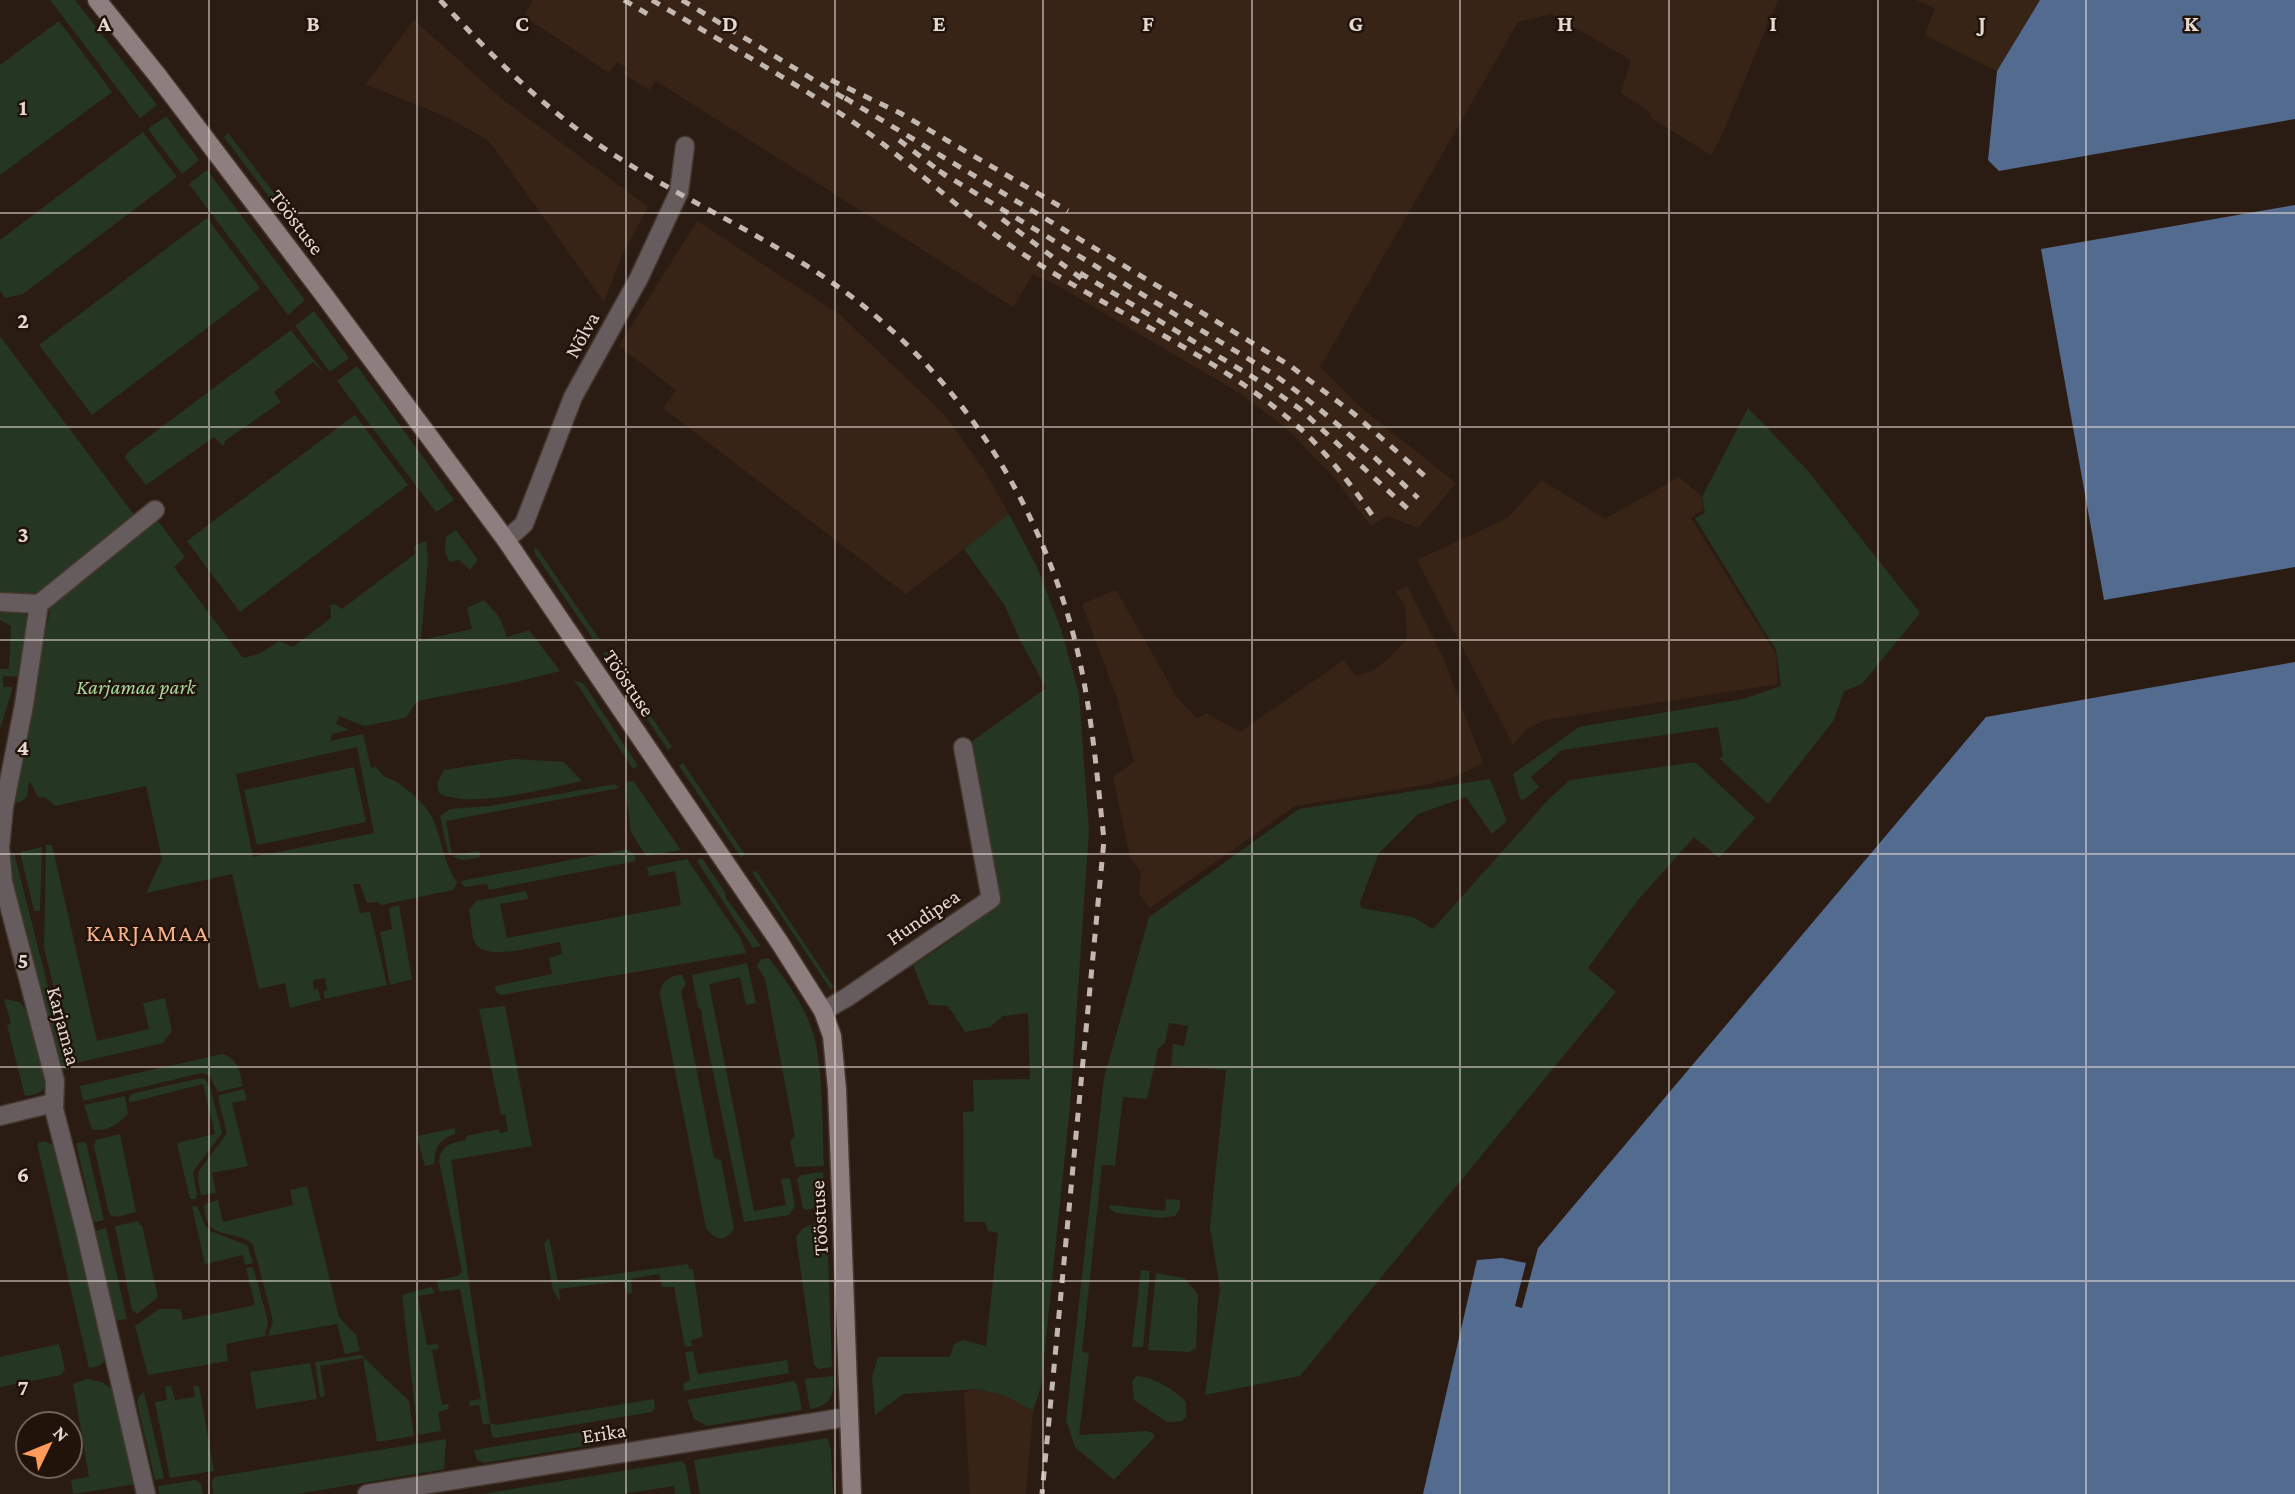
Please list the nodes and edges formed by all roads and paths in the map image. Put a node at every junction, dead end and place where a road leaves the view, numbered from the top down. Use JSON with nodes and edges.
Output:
{"nodes":[{"id":1,"x":97,"y":0,"type":"edge"},
{"id":2,"x":685,"y":146,"type":"dead end"},
{"id":3,"x":155,"y":510,"type":"dead end"},
{"id":4,"x":506,"y":540,"type":"junction"},
{"id":5,"x":0,"y":601,"type":"edge"},
{"id":6,"x":39,"y":604,"type":"junction"},
{"id":7,"x":964,"y":747,"type":"dead end"},
{"id":8,"x":823,"y":1011,"type":"junction"},
{"id":9,"x":53,"y":1103,"type":"junction"},
{"id":10,"x":0,"y":1116,"type":"edge"},
{"id":11,"x":847,"y":1417,"type":"junction"},
{"id":12,"x":146,"y":1494,"type":"edge"},
{"id":13,"x":367,"y":1494,"type":"edge"},
{"id":14,"x":852,"y":1494,"type":"edge"}],
"edges":[{"from":1,"to":4,"type":"street","name":"Tööstuse"},
{"from":2,"to":4,"type":"street","name":"Nõlva"},
{"from":3,"to":6,"type":"street"},
{"from":4,"to":8,"type":"street","name":"Tööstuse"},
{"from":5,"to":6,"type":"street"},
{"from":6,"to":9,"type":"street","name":"Karjamaa"},
{"from":7,"to":8,"type":"street","name":"Hundipea"},
{"from":8,"to":11,"type":"street","name":"Tööstuse"},
{"from":9,"to":10,"type":"street"},
{"from":9,"to":12,"type":"street","name":"Karjamaa"},
{"from":11,"to":13,"type":"street","name":"Erika"},
{"from":11,"to":14,"type":"street","name":"Tööstuse"}]}
